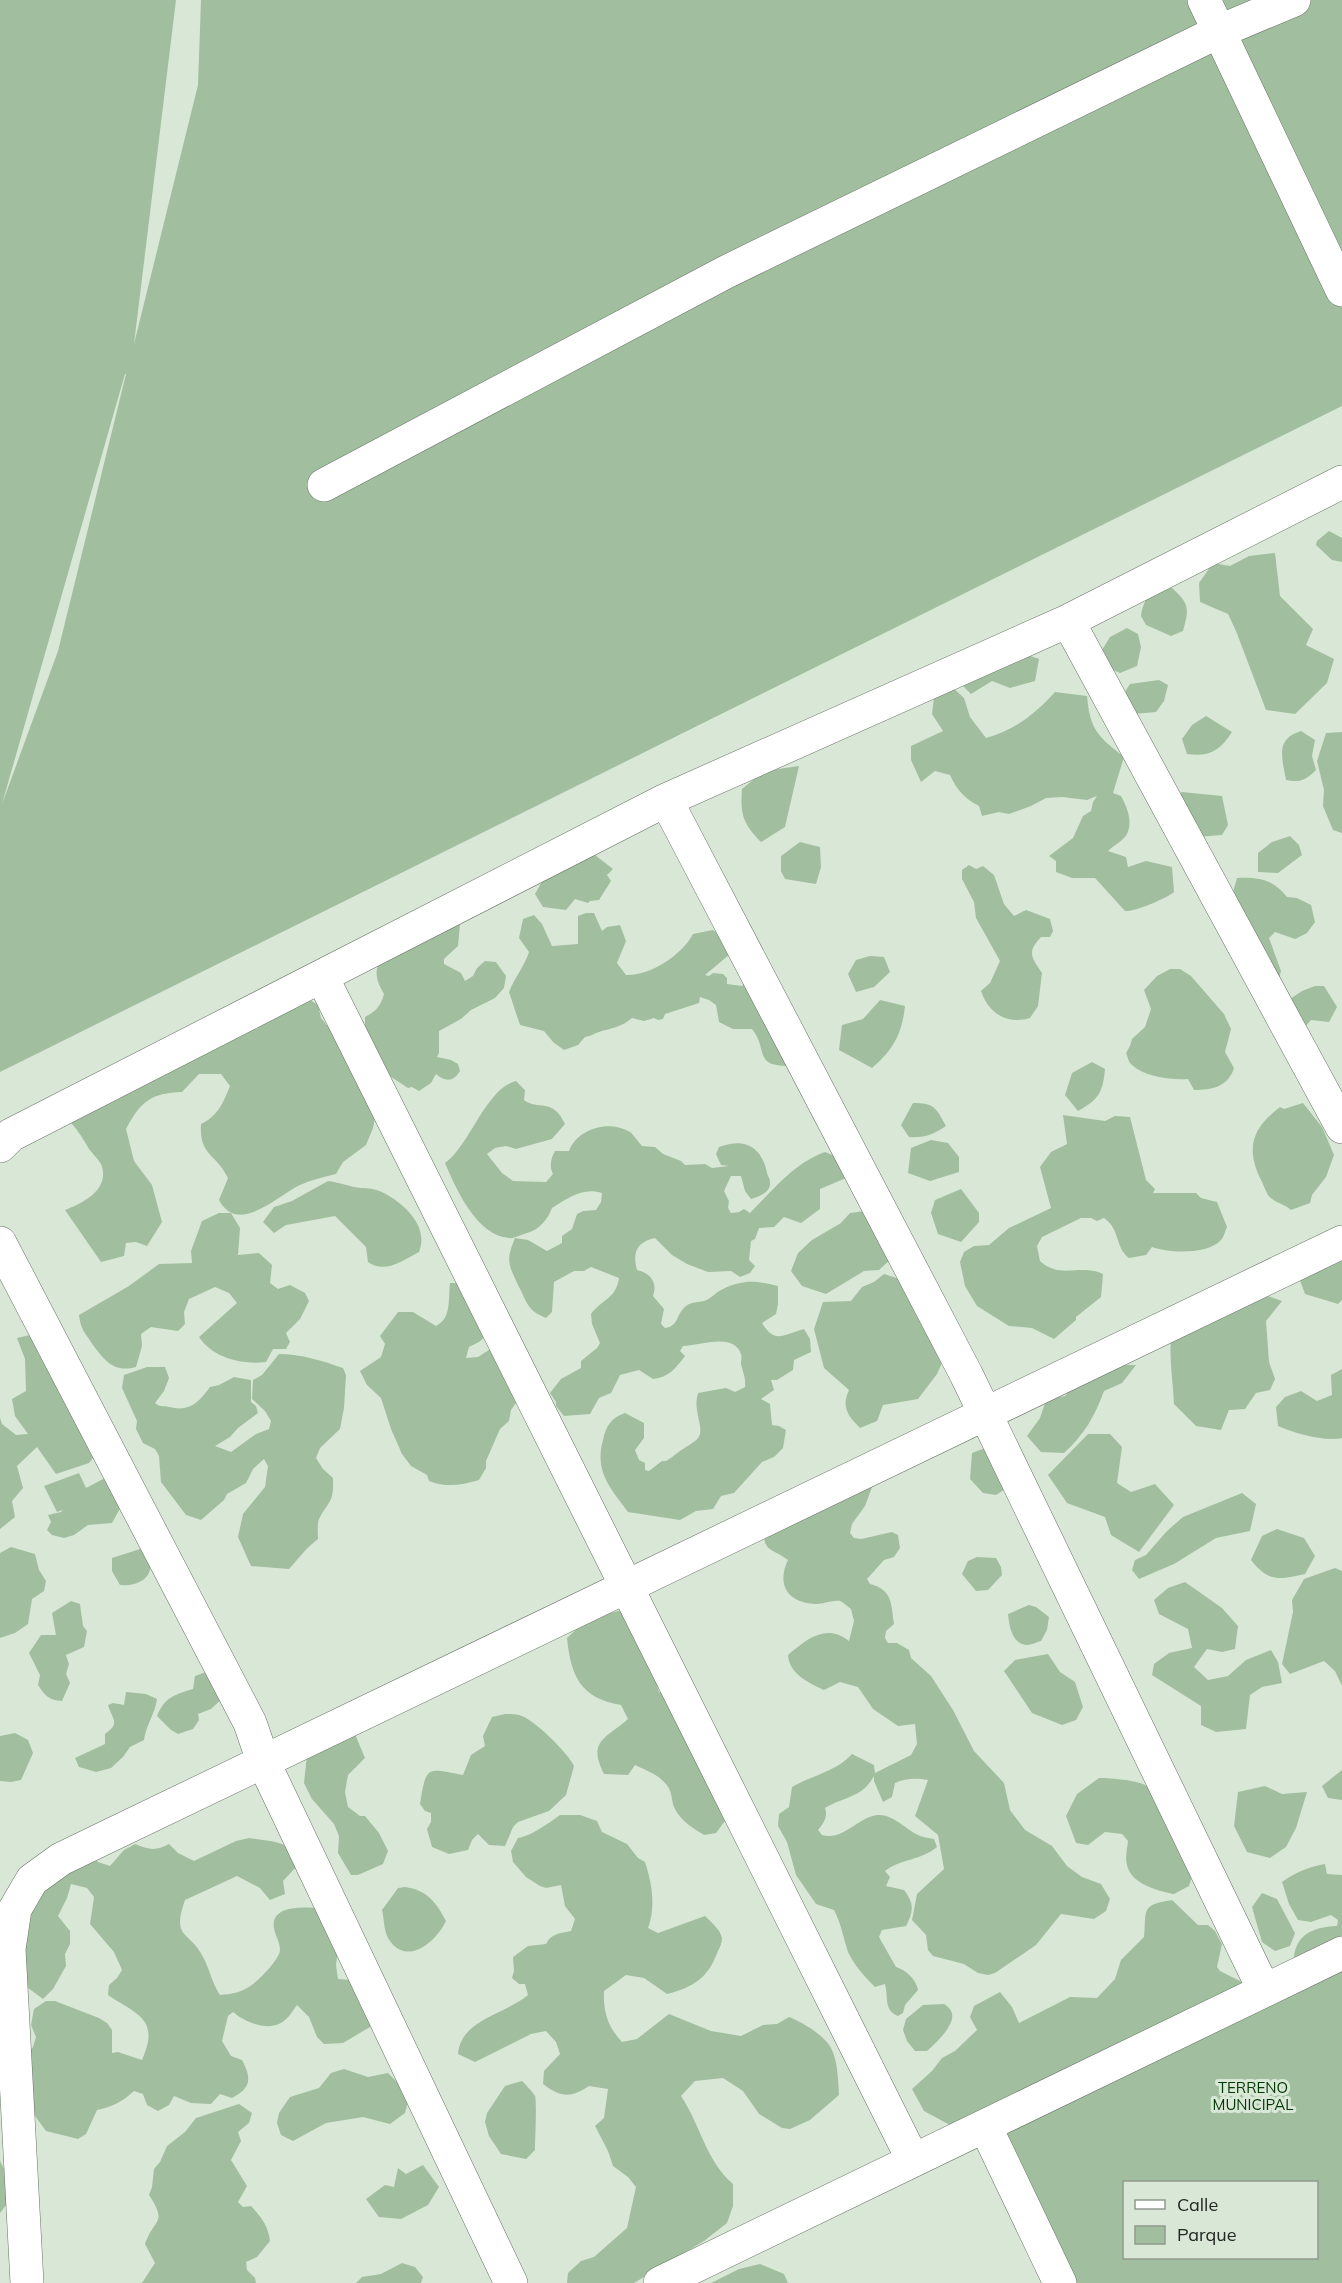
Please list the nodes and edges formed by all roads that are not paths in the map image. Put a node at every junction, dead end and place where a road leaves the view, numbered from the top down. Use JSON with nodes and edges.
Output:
{"nodes":[{"id":1,"x":1204,"y":0,"type":"edge"},
{"id":2,"x":1294,"y":0,"type":"edge"},
{"id":3,"x":1220,"y":31,"type":"junction"},
{"id":4,"x":1342,"y":290,"type":"edge"},
{"id":5,"x":1342,"y":482,"type":"edge"},
{"id":6,"x":324,"y":485,"type":"dead end"},
{"id":7,"x":1068,"y":621,"type":"junction"},
{"id":8,"x":666,"y":800,"type":"junction"},
{"id":9,"x":322,"y":977,"type":"junction"},
{"id":10,"x":1342,"y":1127,"type":"edge"},
{"id":11,"x":0,"y":1146,"type":"edge"},
{"id":12,"x":1342,"y":1242,"type":"edge"},
{"id":13,"x":0,"y":1243,"type":"edge"},
{"id":14,"x":986,"y":1414,"type":"junction"},
{"id":15,"x":626,"y":1586,"type":"junction"},
{"id":16,"x":263,"y":1761,"type":"junction"},
{"id":17,"x":1342,"y":1953,"type":"edge"},
{"id":18,"x":1264,"y":1990,"type":"junction"},
{"id":19,"x":984,"y":2126,"type":"junction"},
{"id":20,"x":913,"y":2160,"type":"junction"},
{"id":21,"x":664,"y":2282,"type":"edge"},
{"id":22,"x":27,"y":2283,"type":"edge"},
{"id":23,"x":511,"y":2283,"type":"edge"},
{"id":24,"x":1060,"y":2283,"type":"edge"}],
"edges":[{"from":1,"to":3,"type":"street"},
{"from":2,"to":3,"type":"street"},
{"from":3,"to":4,"type":"street"},
{"from":3,"to":6,"type":"street"},
{"from":5,"to":7,"type":"street"},
{"from":7,"to":8,"type":"street"},
{"from":7,"to":10,"type":"street"},
{"from":8,"to":9,"type":"street"},
{"from":8,"to":14,"type":"street"},
{"from":9,"to":11,"type":"street"},
{"from":9,"to":15,"type":"street"},
{"from":12,"to":14,"type":"street"},
{"from":13,"to":16,"type":"street"},
{"from":14,"to":15,"type":"street"},
{"from":14,"to":18,"type":"street"},
{"from":15,"to":16,"type":"street"},
{"from":15,"to":20,"type":"street"},
{"from":16,"to":22,"type":"street"},
{"from":16,"to":23,"type":"street"},
{"from":17,"to":18,"type":"street"},
{"from":18,"to":19,"type":"street"},
{"from":19,"to":20,"type":"street"},
{"from":19,"to":24,"type":"street"},
{"from":20,"to":21,"type":"street"}]}
